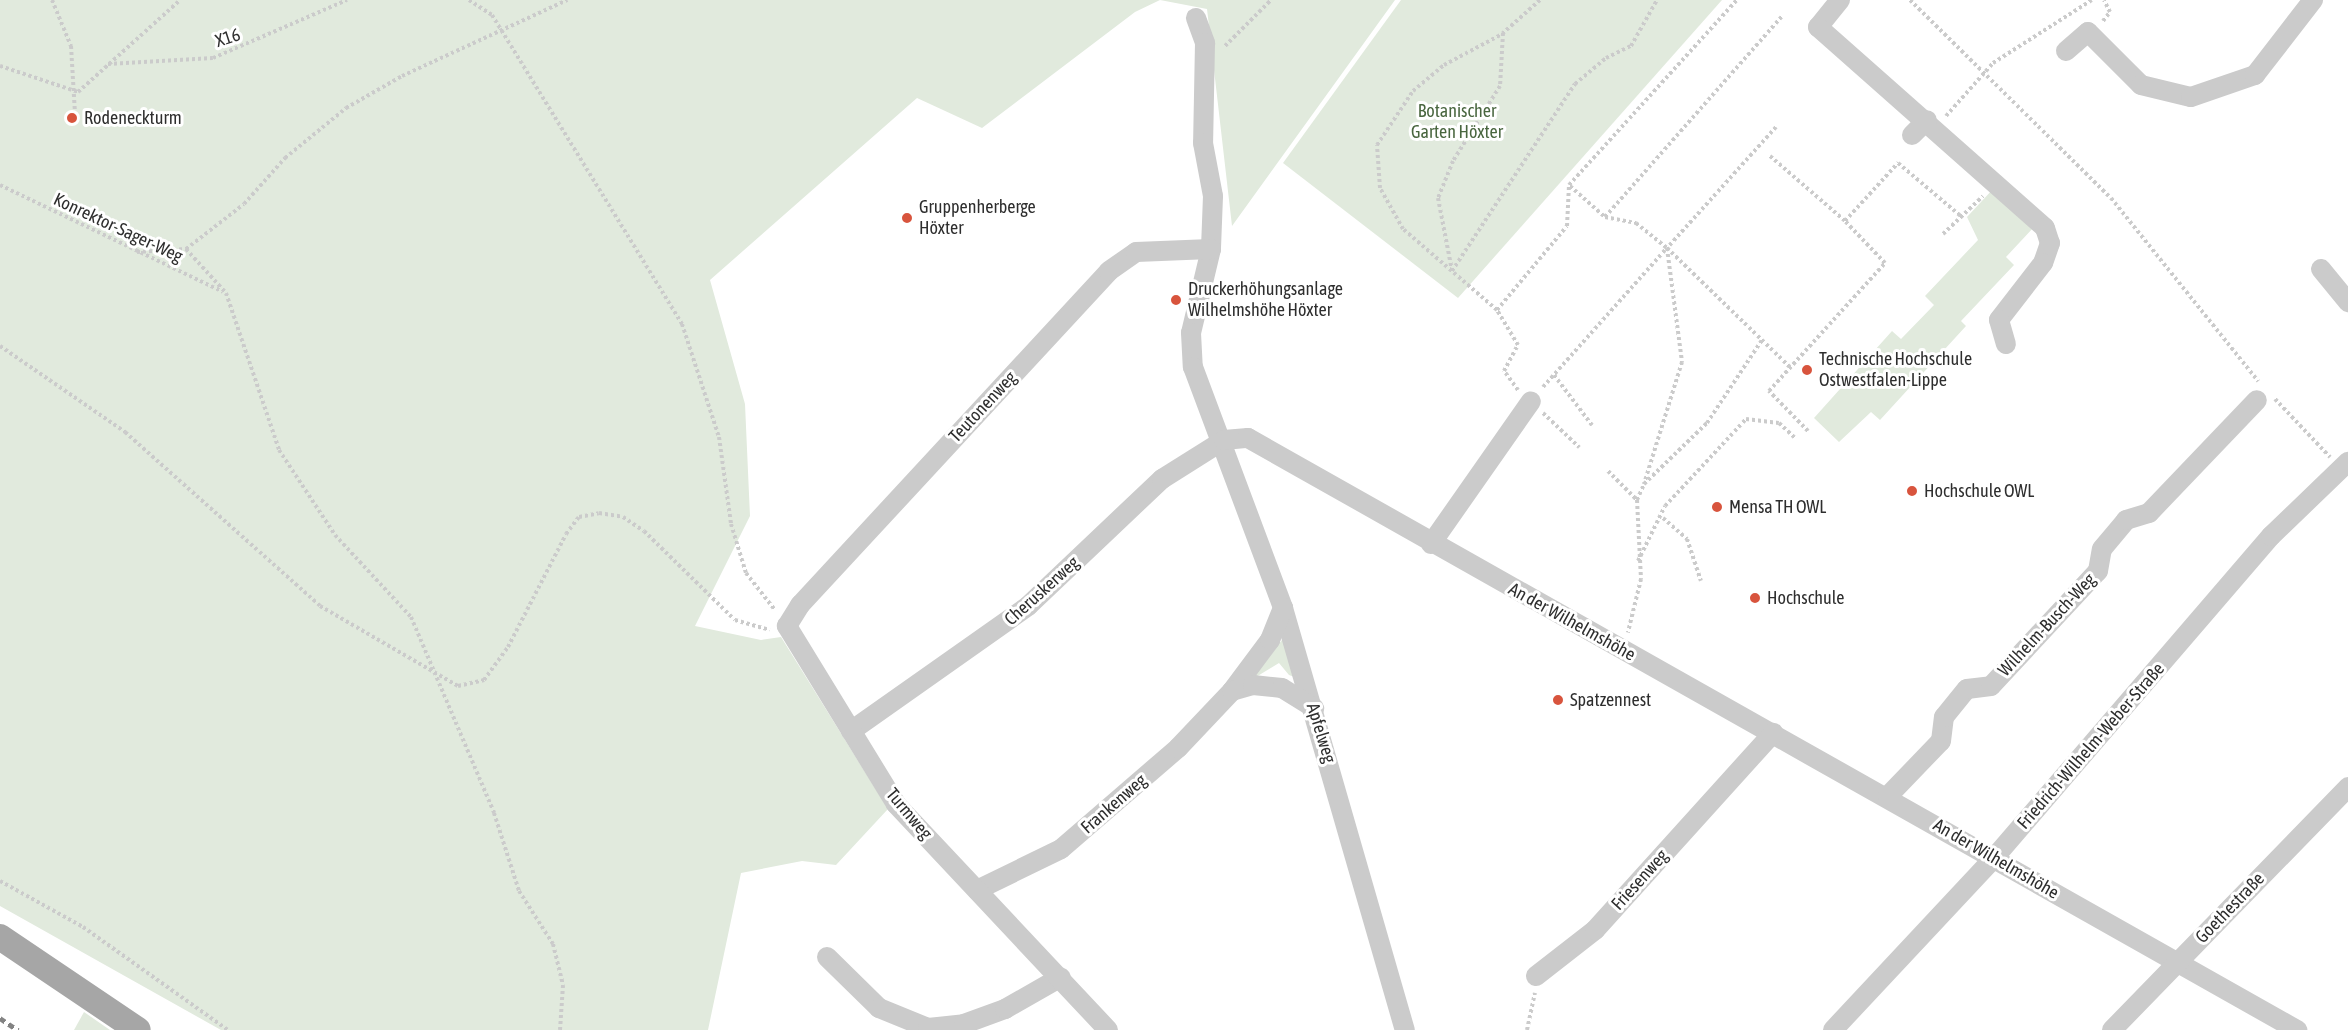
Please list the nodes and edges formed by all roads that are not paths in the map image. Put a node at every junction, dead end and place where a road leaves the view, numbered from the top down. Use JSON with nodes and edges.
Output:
{"nodes":[{"id":1,"x":1840,"y":0,"type":"edge"},
{"id":2,"x":2313,"y":0,"type":"edge"},
{"id":3,"x":1196,"y":18,"type":"dead end"},
{"id":4,"x":2066,"y":51,"type":"dead end"},
{"id":5,"x":1932,"y":124,"type":"junction"},
{"id":6,"x":1912,"y":135,"type":"dead end"},
{"id":7,"x":1211,"y":249,"type":"junction"},
{"id":8,"x":2321,"y":269,"type":"dead end"},
{"id":9,"x":2348,"y":302,"type":"edge"},
{"id":10,"x":2006,"y":344,"type":"dead end"},
{"id":11,"x":2257,"y":400,"type":"dead end"},
{"id":12,"x":1531,"y":401,"type":"road end"},
{"id":13,"x":1224,"y":440,"type":"junction"},
{"id":14,"x":2344,"y":465,"type":"edge"},
{"id":15,"x":1431,"y":544,"type":"junction"},
{"id":16,"x":1283,"y":608,"type":"junction"},
{"id":17,"x":787,"y":626,"type":"joint"},
{"id":18,"x":1232,"y":691,"type":"junction"},
{"id":19,"x":1314,"y":708,"type":"junction"},
{"id":20,"x":851,"y":731,"type":"junction"},
{"id":21,"x":1773,"y":733,"type":"junction"},
{"id":22,"x":2348,"y":787,"type":"edge"},
{"id":23,"x":1888,"y":796,"type":"junction"},
{"id":24,"x":1994,"y":858,"type":"junction"},
{"id":25,"x":977,"y":890,"type":"junction"},
{"id":26,"x":0,"y":937,"type":"edge"},
{"id":27,"x":827,"y":957,"type":"dead end"},
{"id":28,"x":2176,"y":963,"type":"junction"},
{"id":29,"x":1536,"y":976,"type":"road end"},
{"id":30,"x":1061,"y":977,"type":"junction"},
{"id":31,"x":138,"y":1030,"type":"edge"},
{"id":32,"x":1108,"y":1030,"type":"edge"},
{"id":33,"x":1405,"y":1030,"type":"edge"},
{"id":34,"x":1833,"y":1030,"type":"edge"},
{"id":35,"x":2112,"y":1030,"type":"edge"},
{"id":36,"x":2297,"y":1030,"type":"edge"}],
"edges":[{"from":1,"to":5,"type":"street"},
{"from":2,"to":4,"type":"street"},
{"from":3,"to":7,"type":"street"},
{"from":5,"to":6,"type":"street"},
{"from":5,"to":10,"type":"street"},
{"from":7,"to":13,"type":"street"},
{"from":7,"to":17,"type":"street","name":"Teutonenweg"},
{"from":8,"to":9,"type":"street"},
{"from":11,"to":23,"type":"street","name":"Wilhelm-Busch-Weg"},
{"from":12,"to":15,"type":"street"},
{"from":13,"to":15,"type":"street","name":"An der Wilhelmshöhe"},
{"from":13,"to":16,"type":"street","name":"Apfelweg"},
{"from":13,"to":20,"type":"street","name":"Cheruskerweg"},
{"from":14,"to":24,"type":"street","name":"Friedrich-Wilhelm-Weber-Straße"},
{"from":15,"to":21,"type":"street","name":"An der Wilhelmshöhe"},
{"from":16,"to":18,"type":"street","name":"Frankenweg"},
{"from":16,"to":19,"type":"street","name":"Apfelweg"},
{"from":17,"to":20,"type":"street","name":"Turmweg"},
{"from":18,"to":19,"type":"street"},
{"from":18,"to":25,"type":"street","name":"Frankenweg"},
{"from":19,"to":33,"type":"street","name":"Apfelweg"},
{"from":20,"to":25,"type":"street","name":"Turmweg"},
{"from":21,"to":23,"type":"street","name":"An der Wilhelmshöhe"},
{"from":21,"to":29,"type":"street","name":"Friesenweg"},
{"from":22,"to":28,"type":"street","name":"Goethestraße"},
{"from":23,"to":24,"type":"street","name":"An der Wilhelmshöhe"},
{"from":24,"to":28,"type":"street","name":"An der Wilhelmshöhe"},
{"from":24,"to":34,"type":"street","name":"Friedrich-Wilhelm-Weber-Straße"},
{"from":25,"to":30,"type":"street","name":"Turmweg"},
{"from":26,"to":31,"type":"main road"},
{"from":27,"to":30,"type":"street"},
{"from":28,"to":35,"type":"street","name":"Goethestraße"},
{"from":28,"to":36,"type":"street","name":"An der Wilhelmshöhe"},
{"from":30,"to":32,"type":"street","name":"Turmweg"}]}
